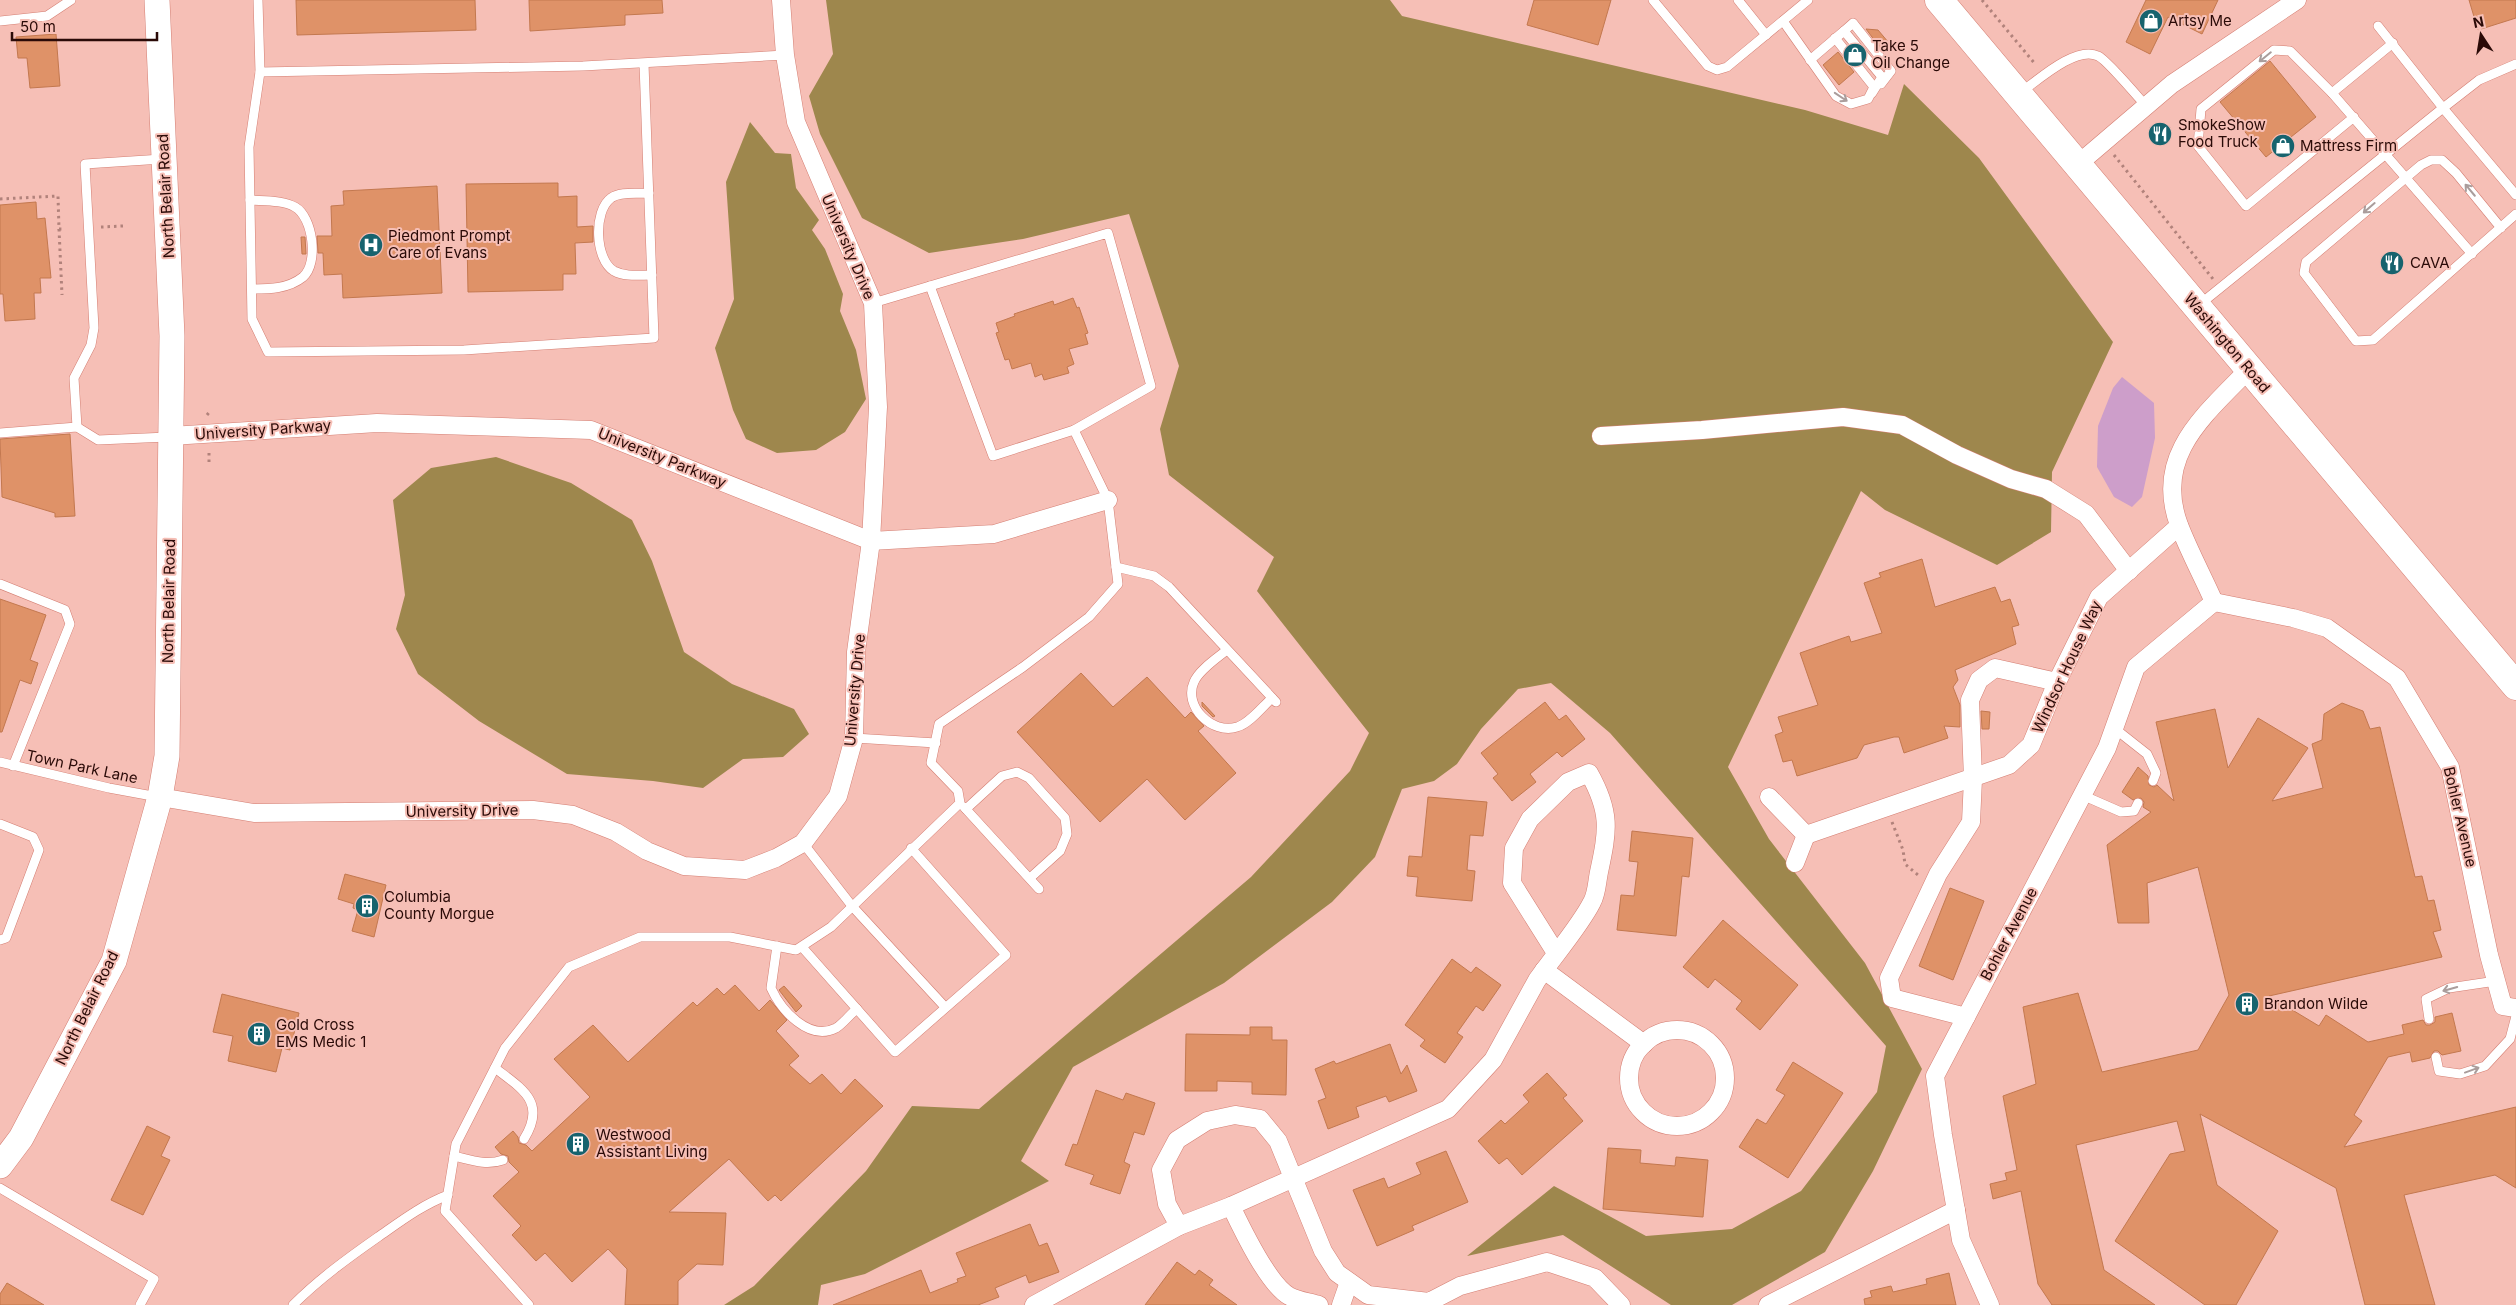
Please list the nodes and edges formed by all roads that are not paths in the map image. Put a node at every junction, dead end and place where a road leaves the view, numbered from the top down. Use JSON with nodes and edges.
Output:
{"nodes":[{"id":1,"x":71,"y":0,"type":"edge"},
{"id":2,"x":157,"y":0,"type":"edge"},
{"id":3,"x":258,"y":0,"type":"edge"},
{"id":4,"x":781,"y":0,"type":"edge"},
{"id":5,"x":1653,"y":0,"type":"edge"},
{"id":6,"x":1738,"y":0,"type":"edge"},
{"id":7,"x":1808,"y":0,"type":"edge"},
{"id":8,"x":1939,"y":0,"type":"edge"},
{"id":9,"x":2297,"y":0,"type":"edge"},
{"id":10,"x":0,"y":21,"type":"edge"},
{"id":11,"x":1783,"y":21,"type":"junction"},
{"id":12,"x":2378,"y":26,"type":"dead end"},
{"id":13,"x":1766,"y":35,"type":"junction"},
{"id":14,"x":1835,"y":38,"type":"junction"},
{"id":15,"x":2392,"y":43,"type":"junction"},
{"id":16,"x":785,"y":55,"type":"junction"},
{"id":17,"x":1810,"y":60,"type":"junction"},
{"id":18,"x":644,"y":64,"type":"junction"},
{"id":19,"x":2516,"y":64,"type":"edge"},
{"id":20,"x":260,"y":72,"type":"junction"},
{"id":21,"x":2332,"y":93,"type":"junction"},
{"id":22,"x":2018,"y":95,"type":"junction"},
{"id":23,"x":1868,"y":99,"type":"junction"},
{"id":24,"x":2146,"y":106,"type":"junction"},
{"id":25,"x":2443,"y":108,"type":"junction"},
{"id":26,"x":2354,"y":118,"type":"junction"},
{"id":27,"x":2386,"y":155,"type":"junction"},
{"id":28,"x":164,"y":159,"type":"junction"},
{"id":29,"x":2077,"y":165,"type":"junction"},
{"id":30,"x":2406,"y":176,"type":"junction"},
{"id":31,"x":648,"y":193,"type":"junction"},
{"id":32,"x":2516,"y":195,"type":"edge"},
{"id":33,"x":250,"y":200,"type":"junction"},
{"id":34,"x":2516,"y":214,"type":"edge"},
{"id":35,"x":2501,"y":228,"type":"junction"},
{"id":36,"x":2472,"y":254,"type":"junction"},
{"id":37,"x":652,"y":275,"type":"junction"},
{"id":38,"x":930,"y":286,"type":"junction"},
{"id":39,"x":252,"y":289,"type":"junction"},
{"id":40,"x":872,"y":303,"type":"junction"},
{"id":41,"x":2196,"y":307,"type":"junction"},
{"id":42,"x":2248,"y":369,"type":"junction"},
{"id":43,"x":77,"y":427,"type":"junction"},
{"id":44,"x":1074,"y":430,"type":"junction"},
{"id":45,"x":0,"y":433,"type":"edge"},
{"id":46,"x":171,"y":436,"type":"junction"},
{"id":47,"x":1601,"y":436,"type":"dead end"},
{"id":48,"x":1108,"y":500,"type":"junction"},
{"id":49,"x":2179,"y":526,"type":"junction"},
{"id":50,"x":871,"y":541,"type":"junction"},
{"id":51,"x":1116,"y":566,"type":"junction"},
{"id":52,"x":2129,"y":570,"type":"junction"},
{"id":53,"x":0,"y":584,"type":"edge"},
{"id":54,"x":2214,"y":602,"type":"junction"},
{"id":55,"x":1226,"y":650,"type":"junction"},
{"id":56,"x":2057,"y":682,"type":"junction"},
{"id":57,"x":2516,"y":686,"type":"edge"},
{"id":58,"x":2114,"y":728,"type":"junction"},
{"id":59,"x":854,"y":738,"type":"junction"},
{"id":60,"x":936,"y":743,"type":"junction"},
{"id":61,"x":0,"y":762,"type":"edge"},
{"id":62,"x":13,"y":766,"type":"junction"},
{"id":63,"x":1973,"y":779,"type":"junction"},
{"id":64,"x":2153,"y":781,"type":"dead end"},
{"id":65,"x":2082,"y":795,"type":"junction"},
{"id":66,"x":160,"y":797,"type":"junction"},
{"id":67,"x":1769,"y":797,"type":"dead end"},
{"id":68,"x":2138,"y":803,"type":"dead end"},
{"id":69,"x":963,"y":806,"type":"junction"},
{"id":70,"x":0,"y":824,"type":"edge"},
{"id":71,"x":1806,"y":835,"type":"junction"},
{"id":72,"x":803,"y":843,"type":"junction"},
{"id":73,"x":911,"y":848,"type":"junction"},
{"id":74,"x":1795,"y":862,"type":"dead end"},
{"id":75,"x":1030,"y":878,"type":"junction"},
{"id":76,"x":1039,"y":889,"type":"dead end"},
{"id":77,"x":852,"y":906,"type":"junction"},
{"id":78,"x":0,"y":940,"type":"edge"},
{"id":79,"x":776,"y":946,"type":"junction"},
{"id":80,"x":802,"y":947,"type":"junction"},
{"id":81,"x":1556,"y":953,"type":"junction"},
{"id":82,"x":1544,"y":970,"type":"junction"},
{"id":83,"x":2496,"y":981,"type":"junction"},
{"id":84,"x":945,"y":1007,"type":"junction"},
{"id":85,"x":2516,"y":1008,"type":"edge"},
{"id":86,"x":856,"y":1009,"type":"junction"},
{"id":87,"x":1966,"y":1016,"type":"junction"},
{"id":88,"x":2516,"y":1016,"type":"edge"},
{"id":89,"x":2429,"y":1019,"type":"dead end"},
{"id":90,"x":1644,"y":1044,"type":"junction"},
{"id":91,"x":2436,"y":1057,"type":"dead end"},
{"id":92,"x":495,"y":1068,"type":"junction"},
{"id":93,"x":524,"y":1139,"type":"dead end"},
{"id":94,"x":454,"y":1156,"type":"junction"},
{"id":95,"x":504,"y":1160,"type":"dead end"},
{"id":96,"x":0,"y":1166,"type":"edge"},
{"id":97,"x":1292,"y":1177,"type":"junction"},
{"id":98,"x":0,"y":1188,"type":"edge"},
{"id":99,"x":448,"y":1195,"type":"junction"},
{"id":100,"x":1231,"y":1206,"type":"junction"},
{"id":101,"x":1956,"y":1210,"type":"junction"},
{"id":102,"x":1179,"y":1226,"type":"junction"},
{"id":103,"x":1349,"y":1282,"type":"junction"},
{"id":104,"x":140,"y":1305,"type":"edge"},
{"id":105,"x":293,"y":1305,"type":"edge"},
{"id":106,"x":529,"y":1305,"type":"edge"},
{"id":107,"x":1034,"y":1305,"type":"edge"},
{"id":108,"x":1319,"y":1305,"type":"edge"},
{"id":109,"x":1341,"y":1305,"type":"edge"},
{"id":110,"x":1621,"y":1305,"type":"edge"},
{"id":111,"x":1768,"y":1305,"type":"edge"},
{"id":112,"x":1990,"y":1305,"type":"edge"}],
"edges":[{"from":1,"to":10,"type":"lane"},
{"from":2,"to":28,"type":"main road","name":"North Belair Road"},
{"from":3,"to":20,"type":"lane"},
{"from":4,"to":16,"type":"street","name":"University Drive"},
{"from":5,"to":13,"type":"lane"},
{"from":6,"to":13,"type":"lane"},
{"from":7,"to":11,"type":"lane"},
{"from":8,"to":22,"type":"main road","name":"Washington Road"},
{"from":9,"to":24,"type":"street"},
{"from":11,"to":13,"type":"lane"},
{"from":11,"to":17,"type":"lane"},
{"from":12,"to":15,"type":"lane"},
{"from":14,"to":17,"type":"lane"},
{"from":14,"to":23,"type":"lane"},
{"from":14,"to":23,"type":"lane"},
{"from":15,"to":21,"type":"lane"},
{"from":15,"to":25,"type":"lane"},
{"from":16,"to":18,"type":"lane"},
{"from":16,"to":40,"type":"street","name":"University Drive"},
{"from":17,"to":23,"type":"lane","one_way":true},
{"from":18,"to":20,"type":"lane"},
{"from":18,"to":31,"type":"lane"},
{"from":19,"to":25,"type":"lane"},
{"from":20,"to":33,"type":"lane"},
{"from":21,"to":26,"type":"lane"},
{"from":21,"to":26,"type":"lane","one_way":true},
{"from":22,"to":24,"type":"lane"},
{"from":22,"to":29,"type":"main road","name":"Washington Road"},
{"from":24,"to":29,"type":"street"},
{"from":25,"to":27,"type":"lane"},
{"from":25,"to":32,"type":"lane"},
{"from":26,"to":27,"type":"lane"},
{"from":27,"to":30,"type":"lane"},
{"from":27,"to":41,"type":"lane"},
{"from":28,"to":43,"type":"lane"},
{"from":28,"to":46,"type":"main road","name":"North Belair Road"},
{"from":29,"to":41,"type":"main road","name":"Washington Road"},
{"from":35,"to":30,"type":"lane","one_way":true},
{"from":30,"to":36,"type":"lane"},
{"from":30,"to":36,"type":"lane","one_way":true},
{"from":31,"to":37,"type":"lane"},
{"from":31,"to":37,"type":"lane"},
{"from":33,"to":39,"type":"lane"},
{"from":33,"to":39,"type":"lane"},
{"from":34,"to":35,"type":"lane"},
{"from":35,"to":36,"type":"lane"},
{"from":37,"to":39,"type":"lane"},
{"from":38,"to":40,"type":"lane"},
{"from":38,"to":44,"type":"lane"},
{"from":38,"to":44,"type":"lane"},
{"from":40,"to":50,"type":"street","name":"University Drive"},
{"from":41,"to":42,"type":"main road","name":"Washington Road"},
{"from":42,"to":49,"type":"street"},
{"from":42,"to":57,"type":"main road","name":"Washington Road"},
{"from":43,"to":45,"type":"lane"},
{"from":43,"to":46,"type":"lane"},
{"from":44,"to":48,"type":"lane"},
{"from":46,"to":50,"type":"street","name":"University Parkway"},
{"from":46,"to":66,"type":"main road","name":"North Belair Road"},
{"from":47,"to":52,"type":"street"},
{"from":48,"to":50,"type":"street","name":"University Parkway"},
{"from":48,"to":51,"type":"lane"},
{"from":49,"to":52,"type":"street","name":"Windsor House Way"},
{"from":49,"to":54,"type":"street"},
{"from":50,"to":59,"type":"street","name":"University Drive"},
{"from":51,"to":55,"type":"lane"},
{"from":51,"to":60,"type":"lane"},
{"from":52,"to":56,"type":"street","name":"Windsor House Way"},
{"from":53,"to":62,"type":"lane"},
{"from":54,"to":58,"type":"street","name":"Bohler Avenue"},
{"from":54,"to":83,"type":"street","name":"Bohler Avenue"},
{"from":55,"to":55,"type":"lane"},
{"from":56,"to":63,"type":"street","name":"Windsor House Way"},
{"from":56,"to":63,"type":"street"},
{"from":58,"to":64,"type":"lane"},
{"from":58,"to":65,"type":"street","name":"Bohler Avenue"},
{"from":59,"to":60,"type":"lane"},
{"from":59,"to":72,"type":"street","name":"University Drive"},
{"from":60,"to":69,"type":"lane"},
{"from":61,"to":62,"type":"lane","name":"Town Park Lane"},
{"from":62,"to":66,"type":"lane","name":"Town Park Lane"},
{"from":63,"to":71,"type":"street","name":"Windsor House Way"},
{"from":63,"to":87,"type":"street"},
{"from":65,"to":68,"type":"lane"},
{"from":65,"to":87,"type":"street","name":"Bohler Avenue"},
{"from":66,"to":72,"type":"street","name":"University Drive"},
{"from":66,"to":96,"type":"main road","name":"North Belair Road"},
{"from":67,"to":71,"type":"street"},
{"from":69,"to":73,"type":"lane"},
{"from":69,"to":75,"type":"lane"},
{"from":69,"to":75,"type":"lane"},
{"from":70,"to":78,"type":"lane"},
{"from":71,"to":74,"type":"street"},
{"from":72,"to":77,"type":"lane"},
{"from":73,"to":77,"type":"lane"},
{"from":73,"to":84,"type":"lane"},
{"from":75,"to":76,"type":"lane"},
{"from":77,"to":80,"type":"lane"},
{"from":77,"to":84,"type":"lane"},
{"from":79,"to":80,"type":"lane"},
{"from":79,"to":86,"type":"lane"},
{"from":79,"to":92,"type":"lane"},
{"from":80,"to":86,"type":"lane"},
{"from":81,"to":81,"type":"street"},
{"from":81,"to":82,"type":"street"},
{"from":82,"to":90,"type":"street"},
{"from":82,"to":97,"type":"street"},
{"from":83,"to":85,"type":"street","name":"Bohler Avenue"},
{"from":83,"to":89,"type":"lane","one_way":true},
{"from":84,"to":86,"type":"lane"},
{"from":87,"to":101,"type":"street","name":"Bohler Avenue"},
{"from":91,"to":88,"type":"lane","one_way":true},
{"from":90,"to":90,"type":"street"},
{"from":92,"to":93,"type":"lane"},
{"from":92,"to":94,"type":"lane"},
{"from":94,"to":95,"type":"lane"},
{"from":94,"to":99,"type":"lane"},
{"from":97,"to":100,"type":"street"},
{"from":97,"to":102,"type":"street"},
{"from":97,"to":103,"type":"street"},
{"from":98,"to":104,"type":"lane"},
{"from":99,"to":105,"type":"lane"},
{"from":99,"to":106,"type":"lane"},
{"from":100,"to":102,"type":"street"},
{"from":100,"to":108,"type":"street"},
{"from":101,"to":111,"type":"street"},
{"from":101,"to":112,"type":"street","name":"Bohler Avenue"},
{"from":102,"to":107,"type":"street"},
{"from":103,"to":109,"type":"street"},
{"from":103,"to":110,"type":"street"}]}
